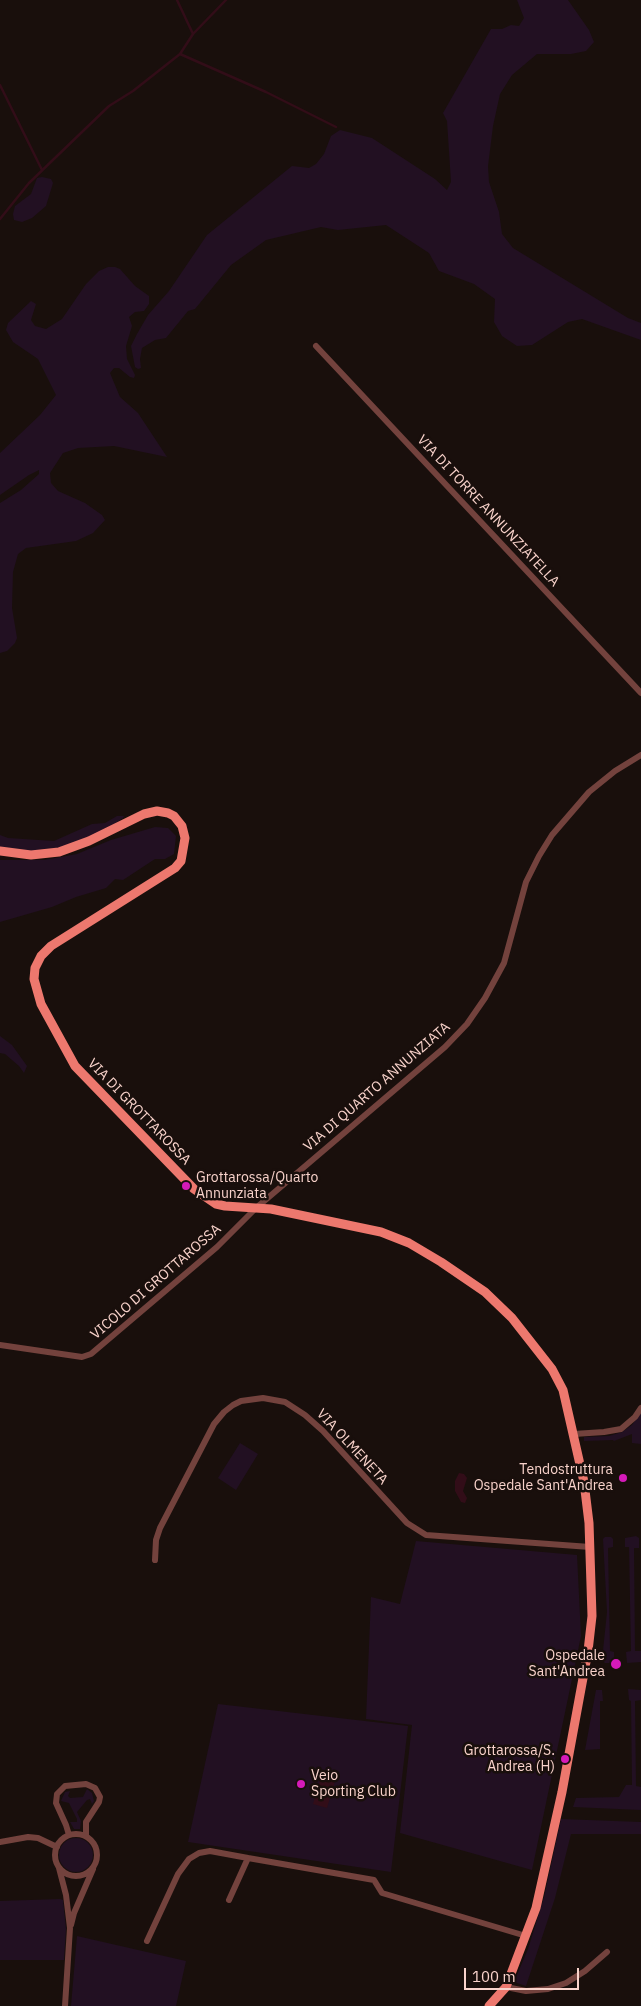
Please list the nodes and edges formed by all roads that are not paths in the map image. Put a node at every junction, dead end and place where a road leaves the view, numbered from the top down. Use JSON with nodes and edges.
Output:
{"nodes":[{"id":1,"x":316,"y":346,"type":"dead end"},
{"id":2,"x":641,"y":693,"type":"edge"},
{"id":3,"x":641,"y":755,"type":"edge"},
{"id":4,"x":0,"y":851,"type":"edge"},
{"id":5,"x":256,"y":1208,"type":"junction"},
{"id":6,"x":3,"y":1346,"type":"edge"},
{"id":7,"x":641,"y":1408,"type":"edge"},
{"id":8,"x":574,"y":1434,"type":"junction"},
{"id":9,"x":590,"y":1547,"type":"junction"},
{"id":10,"x":155,"y":1560,"type":"dead end"},
{"id":11,"x":69,"y":1836,"type":"junction"},
{"id":12,"x":86,"y":1836,"type":"junction"},
{"id":13,"x":0,"y":1842,"type":"edge"},
{"id":14,"x":57,"y":1847,"type":"junction"},
{"id":15,"x":248,"y":1858,"type":"junction"},
{"id":16,"x":94,"y":1866,"type":"junction"},
{"id":17,"x":60,"y":1868,"type":"junction"},
{"id":18,"x":229,"y":1900,"type":"dead end"},
{"id":19,"x":70,"y":1928,"type":"junction"},
{"id":20,"x":526,"y":1936,"type":"junction"},
{"id":21,"x":147,"y":1941,"type":"dead end"},
{"id":22,"x":607,"y":1952,"type":"dead end"},
{"id":23,"x":506,"y":1987,"type":"junction"},
{"id":24,"x":65,"y":2006,"type":"edge"},
{"id":25,"x":489,"y":2006,"type":"edge"}],
"edges":[{"from":1,"to":2,"type":"street","name":"VIA DI TORRE ANNUNZIATELLA"},
{"from":3,"to":5,"type":"street","name":"VIA DI QUARTO ANNUNZIATA"},
{"from":4,"to":5,"type":"street","name":"VIA DI GROTTAROSSA"},
{"from":5,"to":6,"type":"street","name":"VICOLO DI GROTTAROSSA"},
{"from":5,"to":8,"type":"street","name":"VIA DI GROTTAROSSA"},
{"from":7,"to":8,"type":"street"},
{"from":8,"to":9,"type":"street","name":"VIA DI GROTTAROSSA"},
{"from":9,"to":10,"type":"street","name":"VIA OLMENETA"},
{"from":9,"to":20,"type":"street","name":"VIA DI GROTTAROSSA"},
{"from":11,"to":12,"type":"street"},
{"from":11,"to":12,"type":"street"},
{"from":11,"to":14,"type":"street"},
{"from":12,"to":16,"type":"street"},
{"from":13,"to":14,"type":"street"},
{"from":14,"to":17,"type":"street"},
{"from":15,"to":18,"type":"street"},
{"from":15,"to":20,"type":"street"},
{"from":15,"to":21,"type":"street"},
{"from":16,"to":17,"type":"street"},
{"from":16,"to":19,"type":"street"},
{"from":17,"to":19,"type":"street"},
{"from":19,"to":24,"type":"street"},
{"from":20,"to":23,"type":"street","name":"VIA DI GROTTAROSSA"},
{"from":22,"to":23,"type":"street"},
{"from":23,"to":25,"type":"street","name":"VIA DI GROTTAROSSA"}]}
